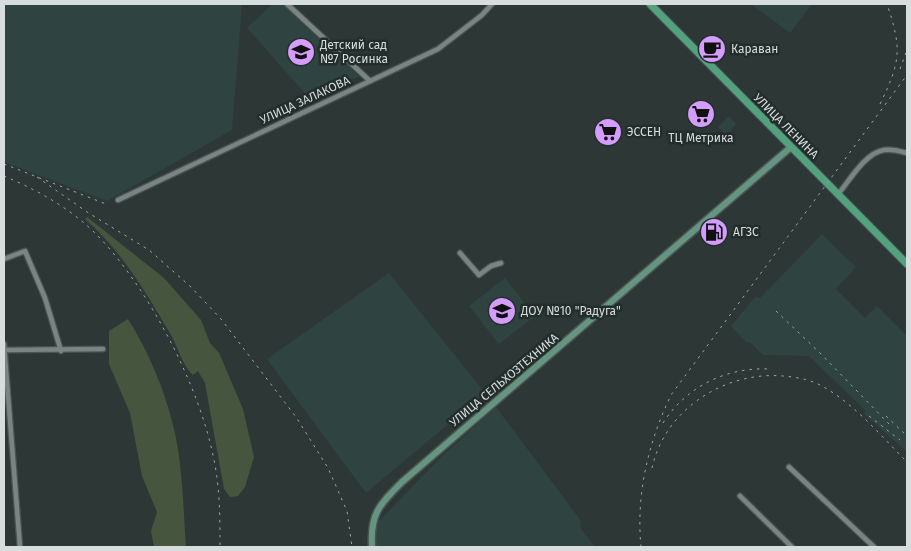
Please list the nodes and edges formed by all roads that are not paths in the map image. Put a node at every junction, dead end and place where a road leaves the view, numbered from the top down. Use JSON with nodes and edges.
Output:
{"nodes":[{"id":1,"x":287,"y":4,"type":"edge"},
{"id":2,"x":492,"y":4,"type":"edge"},
{"id":3,"x":650,"y":4,"type":"edge"},
{"id":4,"x":370,"y":82,"type":"junction"},
{"id":5,"x":791,"y":147,"type":"junction"},
{"id":6,"x":907,"y":153,"type":"edge"},
{"id":7,"x":838,"y":193,"type":"junction"},
{"id":8,"x":118,"y":200,"type":"dead end"},
{"id":9,"x":460,"y":253,"type":"dead end"},
{"id":10,"x":4,"y":259,"type":"edge"},
{"id":11,"x":500,"y":263,"type":"dead end"},
{"id":12,"x":907,"y":264,"type":"edge"},
{"id":13,"x":4,"y":344,"type":"edge"},
{"id":14,"x":103,"y":349,"type":"dead end"},
{"id":15,"x":5,"y":350,"type":"junction"},
{"id":16,"x":61,"y":351,"type":"junction"},
{"id":17,"x":789,"y":467,"type":"dead end"},
{"id":18,"x":740,"y":496,"type":"dead end"},
{"id":19,"x":20,"y":547,"type":"edge"},
{"id":20,"x":372,"y":547,"type":"edge"},
{"id":21,"x":792,"y":547,"type":"edge"},
{"id":22,"x":874,"y":547,"type":"edge"}],
"edges":[{"from":1,"to":4,"type":"street"},
{"from":2,"to":4,"type":"street","name":"УЛИЦА ЗАЛАКОВА"},
{"from":3,"to":5,"type":"main road","name":"УЛИЦА ЛЕНИНА"},
{"from":4,"to":8,"type":"street","name":"УЛИЦА ЗАЛАКОВА"},
{"from":5,"to":7,"type":"main road","name":"УЛИЦА ЛЕНИНА"},
{"from":5,"to":20,"type":"street","name":"УЛИЦА СЕЛЬХОЗТЕХНИКА"},
{"from":6,"to":7,"type":"street"},
{"from":7,"to":12,"type":"main road","name":"УЛИЦА ЛЕНИНА"},
{"from":9,"to":11,"type":"street"},
{"from":10,"to":16,"type":"street"},
{"from":13,"to":15,"type":"street"},
{"from":14,"to":16,"type":"street"},
{"from":15,"to":16,"type":"street"},
{"from":15,"to":19,"type":"street"},
{"from":17,"to":22,"type":"street"},
{"from":18,"to":21,"type":"street"}]}
